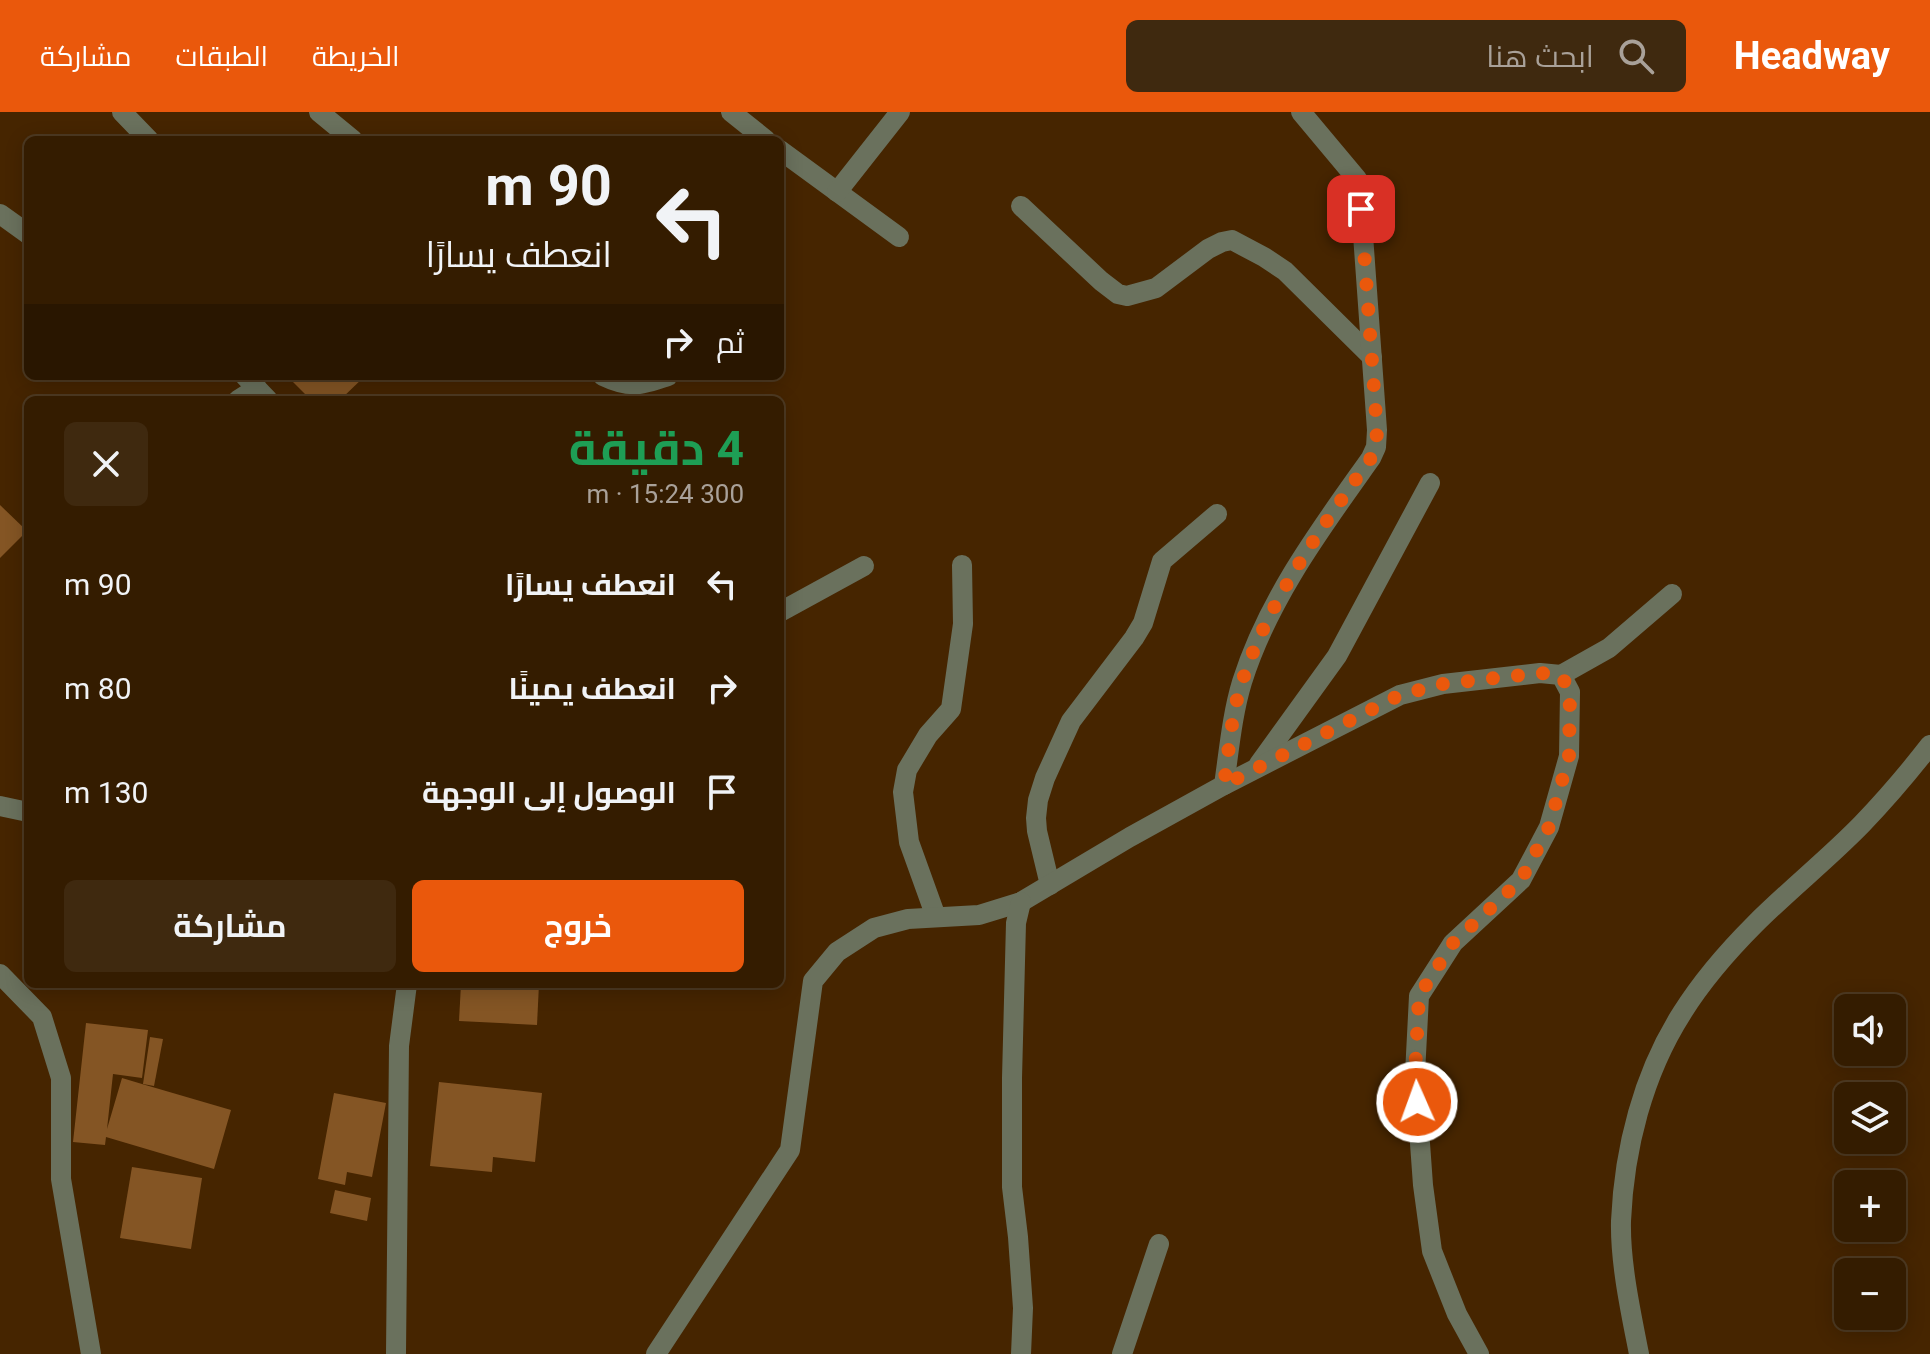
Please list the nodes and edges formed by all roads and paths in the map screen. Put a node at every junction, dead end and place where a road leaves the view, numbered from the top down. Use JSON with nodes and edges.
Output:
{"nodes":[{"id":1,"x":122,"y":112,"type":"edge"},
{"id":2,"x":319,"y":112,"type":"edge"},
{"id":3,"x":731,"y":112,"type":"edge"},
{"id":4,"x":900,"y":112,"type":"edge"},
{"id":5,"x":1301,"y":112,"type":"edge"},
{"id":6,"x":145,"y":136,"type":"edge"},
{"id":7,"x":348,"y":136,"type":"edge"},
{"id":8,"x":761,"y":136,"type":"edge"},
{"id":9,"x":784,"y":153,"type":"edge"},
{"id":10,"x":837,"y":192,"type":"junction"},
{"id":11,"x":1021,"y":206,"type":"dead end"},
{"id":12,"x":0,"y":214,"type":"edge"},
{"id":13,"x":24,"y":231,"type":"edge"},
{"id":14,"x":899,"y":237,"type":"dead end"},
{"id":15,"x":1372,"y":357,"type":"junction"},
{"id":16,"x":613,"y":380,"type":"edge"},
{"id":17,"x":656,"y":380,"type":"edge"},
{"id":18,"x":1430,"y":483,"type":"dead end"},
{"id":19,"x":1217,"y":514,"type":"dead end"},
{"id":20,"x":962,"y":565,"type":"dead end"},
{"id":21,"x":864,"y":566,"type":"dead end"},
{"id":22,"x":1672,"y":594,"type":"dead end"},
{"id":23,"x":784,"y":610,"type":"edge"},
{"id":24,"x":1561,"y":675,"type":"junction"},
{"id":25,"x":1930,"y":745,"type":"edge"},
{"id":26,"x":1257,"y":767,"type":"junction"},
{"id":27,"x":1224,"y":785,"type":"junction"},
{"id":28,"x":0,"y":806,"type":"edge"},
{"id":29,"x":24,"y":811,"type":"edge"},
{"id":30,"x":1050,"y":885,"type":"junction"},
{"id":31,"x":1021,"y":902,"type":"junction"},
{"id":32,"x":936,"y":917,"type":"junction"},
{"id":33,"x":0,"y":974,"type":"edge"},
{"id":34,"x":406,"y":988,"type":"edge"},
{"id":35,"x":1159,"y":1244,"type":"dead end"},
{"id":36,"x":91,"y":1354,"type":"edge"},
{"id":37,"x":396,"y":1354,"type":"edge"},
{"id":38,"x":656,"y":1354,"type":"edge"},
{"id":39,"x":1021,"y":1354,"type":"edge"},
{"id":40,"x":1122,"y":1354,"type":"edge"},
{"id":41,"x":1479,"y":1354,"type":"edge"},
{"id":42,"x":1639,"y":1354,"type":"edge"}],
"edges":[{"from":1,"to":6,"type":"street"},
{"from":2,"to":7,"type":"street"},
{"from":3,"to":8,"type":"street"},
{"from":4,"to":10,"type":"street"},
{"from":5,"to":15,"type":"street"},
{"from":9,"to":10,"type":"street"},
{"from":10,"to":14,"type":"street"},
{"from":11,"to":15,"type":"street"},
{"from":12,"to":13,"type":"street"},
{"from":15,"to":27,"type":"street"},
{"from":16,"to":17,"type":"street"},
{"from":18,"to":26,"type":"street"},
{"from":19,"to":30,"type":"street"},
{"from":20,"to":32,"type":"street"},
{"from":21,"to":23,"type":"street"},
{"from":22,"to":24,"type":"street"},
{"from":24,"to":26,"type":"street"},
{"from":24,"to":41,"type":"street"},
{"from":25,"to":42,"type":"street"},
{"from":26,"to":27,"type":"street"},
{"from":27,"to":30,"type":"street"},
{"from":28,"to":29,"type":"street"},
{"from":30,"to":31,"type":"street"},
{"from":31,"to":32,"type":"street"},
{"from":31,"to":39,"type":"street"},
{"from":32,"to":38,"type":"street"},
{"from":33,"to":36,"type":"street"},
{"from":34,"to":37,"type":"street"},
{"from":35,"to":40,"type":"street"}]}
